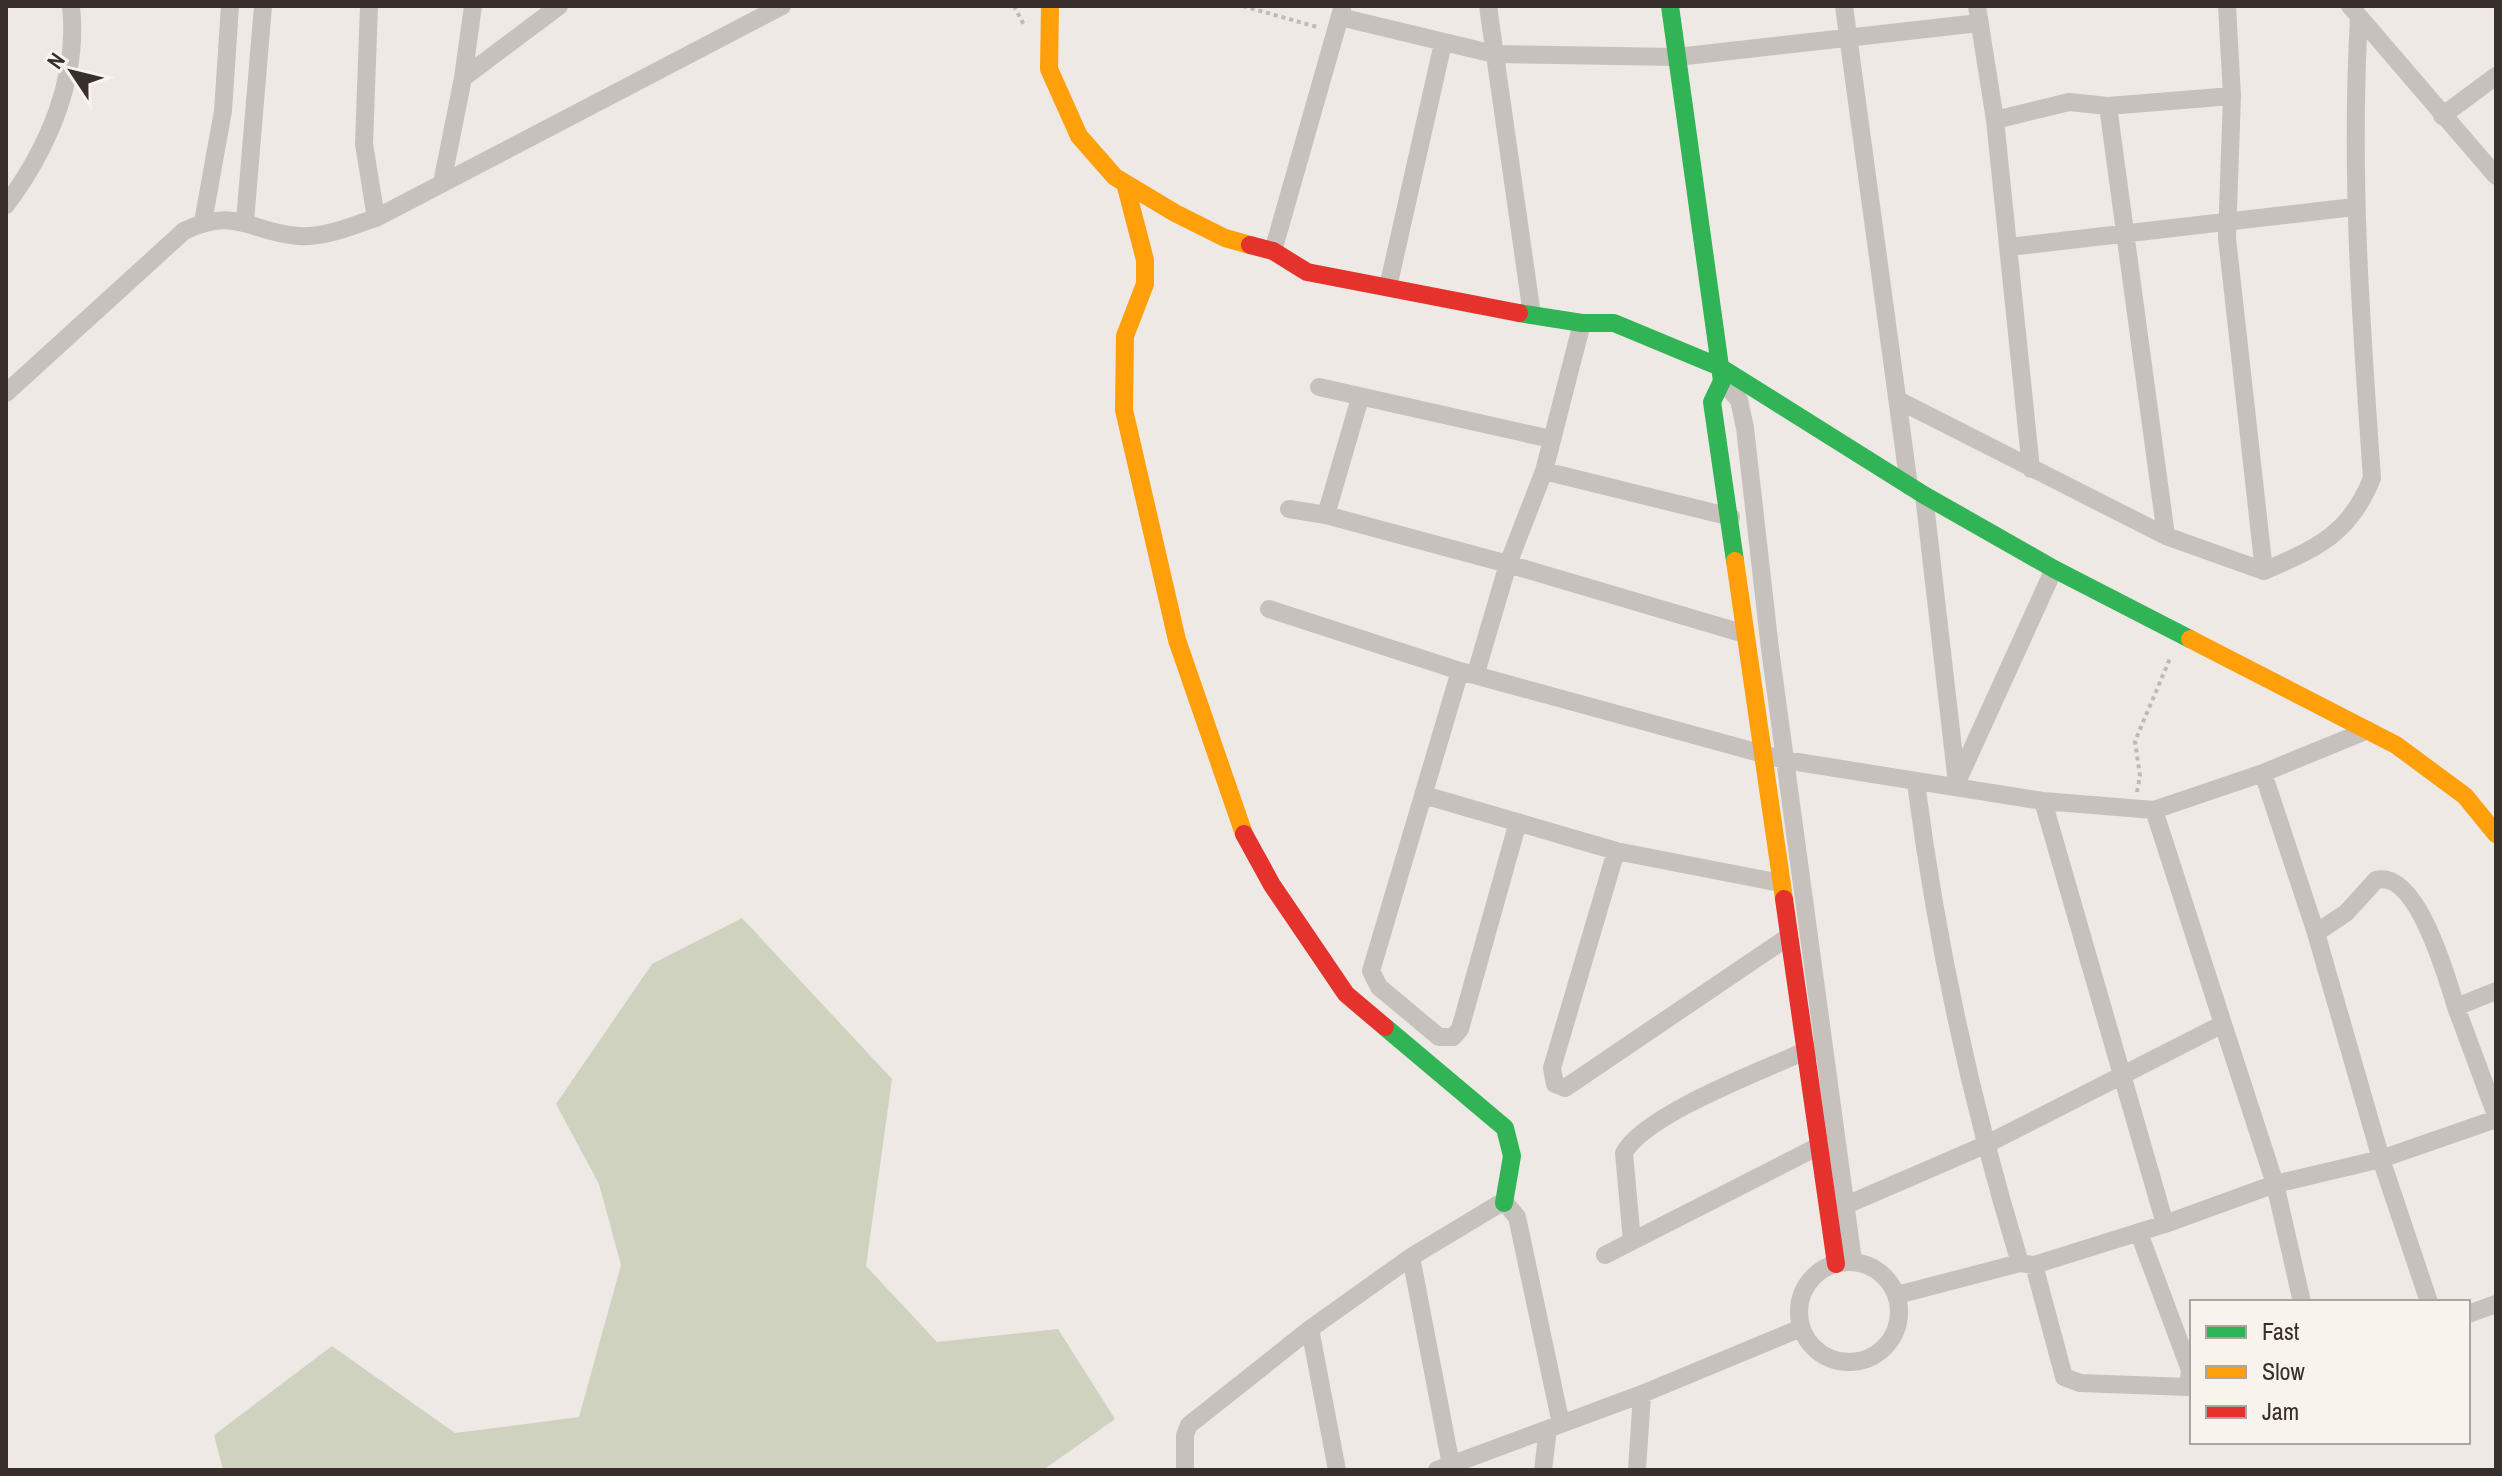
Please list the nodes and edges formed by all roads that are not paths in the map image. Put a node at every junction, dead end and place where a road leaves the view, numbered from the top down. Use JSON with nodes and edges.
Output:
{"nodes":[{"id":1,"x":71,"y":6,"type":"edge"},
{"id":2,"x":230,"y":6,"type":"edge"},
{"id":3,"x":263,"y":6,"type":"edge"},
{"id":4,"x":369,"y":6,"type":"edge"},
{"id":5,"x":473,"y":6,"type":"edge"},
{"id":6,"x":559,"y":6,"type":"edge"},
{"id":7,"x":782,"y":6,"type":"edge"},
{"id":8,"x":1050,"y":6,"type":"edge"},
{"id":9,"x":1488,"y":6,"type":"edge"},
{"id":10,"x":1670,"y":6,"type":"edge"},
{"id":11,"x":1844,"y":6,"type":"edge"},
{"id":12,"x":2227,"y":6,"type":"edge"},
{"id":13,"x":2354,"y":12,"type":"edge"},
{"id":14,"x":1978,"y":15,"type":"edge"},
{"id":15,"x":1339,"y":19,"type":"edge"},
{"id":16,"x":1848,"y":39,"type":"junction"},
{"id":17,"x":1443,"y":43,"type":"junction"},
{"id":18,"x":1494,"y":54,"type":"junction"},
{"id":19,"x":1677,"y":57,"type":"junction"},
{"id":20,"x":2496,"y":76,"type":"edge"},
{"id":21,"x":463,"y":78,"type":"junction"},
{"id":22,"x":2232,"y":96,"type":"junction"},
{"id":23,"x":2108,"y":106,"type":"junction"},
{"id":24,"x":2442,"y":116,"type":"junction"},
{"id":25,"x":1995,"y":120,"type":"junction"},
{"id":26,"x":2496,"y":176,"type":"edge"},
{"id":27,"x":442,"y":183,"type":"junction"},
{"id":28,"x":1125,"y":183,"type":"junction"},
{"id":29,"x":6,"y":205,"type":"edge"},
{"id":30,"x":2354,"y":207,"type":"junction"},
{"id":31,"x":376,"y":218,"type":"junction"},
{"id":32,"x":245,"y":221,"type":"junction"},
{"id":33,"x":203,"y":222,"type":"junction"},
{"id":34,"x":2227,"y":222,"type":"junction"},
{"id":35,"x":2125,"y":234,"type":"junction"},
{"id":36,"x":2009,"y":247,"type":"junction"},
{"id":37,"x":1273,"y":251,"type":"junction"},
{"id":38,"x":1388,"y":287,"type":"junction"},
{"id":39,"x":1532,"y":315,"type":"junction"},
{"id":40,"x":1582,"y":323,"type":"junction"},
{"id":41,"x":1721,"y":374,"type":"junction"},
{"id":42,"x":1319,"y":387,"type":"dead end"},
{"id":43,"x":6,"y":393,"type":"edge"},
{"id":44,"x":1360,"y":398,"type":"junction"},
{"id":45,"x":1900,"y":401,"type":"junction"},
{"id":46,"x":1551,"y":439,"type":"junction"},
{"id":47,"x":2031,"y":469,"type":"junction"},
{"id":48,"x":1544,"y":471,"type":"junction"},
{"id":49,"x":1916,"y":490,"type":"junction"},
{"id":50,"x":1289,"y":509,"type":"dead end"},
{"id":51,"x":1326,"y":515,"type":"junction"},
{"id":52,"x":1731,"y":517,"type":"junction"},
{"id":53,"x":2166,"y":536,"type":"junction"},
{"id":54,"x":1508,"y":564,"type":"junction"},
{"id":55,"x":2054,"y":569,"type":"junction"},
{"id":56,"x":2264,"y":571,"type":"junction"},
{"id":57,"x":1269,"y":609,"type":"dead end"},
{"id":58,"x":1745,"y":634,"type":"junction"},
{"id":59,"x":1468,"y":672,"type":"junction"},
{"id":60,"x":2368,"y":730,"type":"junction"},
{"id":61,"x":1763,"y":754,"type":"junction"},
{"id":62,"x":1785,"y":760,"type":"junction"},
{"id":63,"x":2263,"y":773,"type":"junction"},
{"id":64,"x":1916,"y":783,"type":"junction"},
{"id":65,"x":1955,"y":786,"type":"junction"},
{"id":66,"x":1424,"y":795,"type":"junction"},
{"id":67,"x":2043,"y":801,"type":"junction"},
{"id":68,"x":2154,"y":810,"type":"junction"},
{"id":69,"x":1518,"y":822,"type":"junction"},
{"id":70,"x":2496,"y":834,"type":"edge"},
{"id":71,"x":1616,"y":851,"type":"junction"},
{"id":72,"x":1780,"y":883,"type":"junction"},
{"id":73,"x":2316,"y":933,"type":"junction"},
{"id":74,"x":1788,"y":937,"type":"junction"},
{"id":75,"x":2496,"y":991,"type":"edge"},
{"id":76,"x":2456,"y":1007,"type":"junction"},
{"id":77,"x":2223,"y":1024,"type":"junction"},
{"id":78,"x":1814,"y":1050,"type":"junction"},
{"id":79,"x":2121,"y":1074,"type":"junction"},
{"id":80,"x":2496,"y":1117,"type":"edge"},
{"id":81,"x":1985,"y":1145,"type":"junction"},
{"id":82,"x":1819,"y":1146,"type":"junction"},
{"id":83,"x":2381,"y":1159,"type":"junction"},
{"id":84,"x":2275,"y":1184,"type":"junction"},
{"id":85,"x":1504,"y":1203,"type":"junction"},
{"id":86,"x":1844,"y":1206,"type":"junction"},
{"id":87,"x":2165,"y":1224,"type":"junction"},
{"id":88,"x":2139,"y":1233,"type":"junction"},
{"id":89,"x":1632,"y":1241,"type":"junction"},
{"id":90,"x":1605,"y":1255,"type":"dead end"},
{"id":91,"x":1411,"y":1257,"type":"junction"},
{"id":92,"x":1844,"y":1262,"type":"junction"},
{"id":93,"x":2027,"y":1264,"type":"junction"},
{"id":94,"x":1897,"y":1295,"type":"junction"},
{"id":95,"x":2302,"y":1300,"type":"edge"},
{"id":96,"x":2428,"y":1300,"type":"edge"},
{"id":97,"x":2496,"y":1304,"type":"edge"},
{"id":98,"x":2470,"y":1313,"type":"edge"},
{"id":99,"x":1801,"y":1328,"type":"junction"},
{"id":100,"x":1310,"y":1329,"type":"junction"},
{"id":101,"x":1642,"y":1394,"type":"junction"},
{"id":102,"x":1554,"y":1426,"type":"junction"},
{"id":103,"x":1442,"y":1468,"type":"edge"},
{"id":104,"x":1185,"y":1470,"type":"edge"},
{"id":105,"x":1337,"y":1470,"type":"edge"},
{"id":106,"x":1543,"y":1470,"type":"edge"},
{"id":107,"x":1637,"y":1470,"type":"edge"}],
"edges":[{"from":1,"to":29,"type":"street"},
{"from":2,"to":33,"type":"street"},
{"from":3,"to":32,"type":"street"},
{"from":4,"to":31,"type":"street"},
{"from":5,"to":21,"type":"street"},
{"from":6,"to":21,"type":"street"},
{"from":7,"to":27,"type":"street"},
{"from":8,"to":28,"type":"street"},
{"from":9,"to":18,"type":"street"},
{"from":10,"to":19,"type":"street"},
{"from":11,"to":16,"type":"street"},
{"from":12,"to":22,"type":"street"},
{"from":13,"to":24,"type":"street"},
{"from":13,"to":30,"type":"street"},
{"from":14,"to":16,"type":"street"},
{"from":14,"to":25,"type":"street"},
{"from":15,"to":17,"type":"street"},
{"from":15,"to":37,"type":"street"},
{"from":16,"to":19,"type":"street"},
{"from":16,"to":45,"type":"street"},
{"from":17,"to":18,"type":"street"},
{"from":17,"to":38,"type":"street"},
{"from":18,"to":19,"type":"street"},
{"from":18,"to":39,"type":"street"},
{"from":19,"to":41,"type":"street"},
{"from":20,"to":24,"type":"street"},
{"from":21,"to":27,"type":"street"},
{"from":22,"to":23,"type":"street"},
{"from":22,"to":34,"type":"street"},
{"from":23,"to":25,"type":"street"},
{"from":23,"to":35,"type":"street"},
{"from":24,"to":26,"type":"street"},
{"from":25,"to":36,"type":"street"},
{"from":27,"to":31,"type":"street"},
{"from":28,"to":37,"type":"street"},
{"from":28,"to":85,"type":"street"},
{"from":30,"to":34,"type":"street"},
{"from":30,"to":56,"type":"street"},
{"from":31,"to":32,"type":"street"},
{"from":32,"to":33,"type":"street"},
{"from":33,"to":43,"type":"street"},
{"from":34,"to":35,"type":"street"},
{"from":34,"to":56,"type":"street"},
{"from":35,"to":36,"type":"street"},
{"from":35,"to":53,"type":"street"},
{"from":36,"to":47,"type":"street"},
{"from":37,"to":38,"type":"street"},
{"from":38,"to":39,"type":"street"},
{"from":39,"to":40,"type":"street"},
{"from":40,"to":41,"type":"street"},
{"from":40,"to":46,"type":"street"},
{"from":41,"to":49,"type":"street"},
{"from":41,"to":52,"type":"street"},
{"from":41,"to":62,"type":"street"},
{"from":42,"to":44,"type":"street"},
{"from":44,"to":46,"type":"street"},
{"from":44,"to":51,"type":"street"},
{"from":45,"to":47,"type":"street"},
{"from":45,"to":49,"type":"street"},
{"from":46,"to":48,"type":"street"},
{"from":47,"to":53,"type":"street"},
{"from":48,"to":52,"type":"street"},
{"from":48,"to":54,"type":"street"},
{"from":49,"to":55,"type":"street"},
{"from":49,"to":65,"type":"street"},
{"from":50,"to":51,"type":"street"},
{"from":51,"to":54,"type":"street"},
{"from":52,"to":58,"type":"street"},
{"from":53,"to":56,"type":"street"},
{"from":54,"to":58,"type":"street"},
{"from":54,"to":59,"type":"street"},
{"from":55,"to":60,"type":"street"},
{"from":55,"to":65,"type":"street"},
{"from":57,"to":59,"type":"street"},
{"from":58,"to":61,"type":"street"},
{"from":59,"to":61,"type":"street"},
{"from":59,"to":66,"type":"street"},
{"from":60,"to":63,"type":"street"},
{"from":60,"to":70,"type":"street"},
{"from":61,"to":62,"type":"street"},
{"from":61,"to":72,"type":"street"},
{"from":62,"to":64,"type":"street"},
{"from":62,"to":78,"type":"street"},
{"from":63,"to":68,"type":"street"},
{"from":63,"to":73,"type":"street"},
{"from":64,"to":65,"type":"street"},
{"from":64,"to":81,"type":"street"},
{"from":65,"to":67,"type":"street"},
{"from":66,"to":69,"type":"street"},
{"from":66,"to":69,"type":"street"},
{"from":67,"to":68,"type":"street"},
{"from":67,"to":79,"type":"street"},
{"from":68,"to":77,"type":"street"},
{"from":69,"to":71,"type":"street"},
{"from":71,"to":72,"type":"street"},
{"from":71,"to":74,"type":"street"},
{"from":72,"to":74,"type":"street"},
{"from":73,"to":76,"type":"street"},
{"from":73,"to":83,"type":"street"},
{"from":74,"to":78,"type":"street"},
{"from":75,"to":76,"type":"street"},
{"from":76,"to":80,"type":"street"},
{"from":77,"to":79,"type":"street"},
{"from":77,"to":84,"type":"street"},
{"from":78,"to":82,"type":"street"},
{"from":78,"to":86,"type":"street"},
{"from":78,"to":89,"type":"street"},
{"from":79,"to":81,"type":"street"},
{"from":79,"to":87,"type":"street"},
{"from":80,"to":83,"type":"street"},
{"from":81,"to":86,"type":"street"},
{"from":81,"to":93,"type":"street"},
{"from":82,"to":89,"type":"street"},
{"from":82,"to":92,"type":"street"},
{"from":83,"to":84,"type":"street"},
{"from":83,"to":96,"type":"street"},
{"from":84,"to":87,"type":"street"},
{"from":84,"to":95,"type":"street"},
{"from":85,"to":91,"type":"street"},
{"from":85,"to":102,"type":"street"},
{"from":86,"to":92,"type":"street"},
{"from":87,"to":88,"type":"street"},
{"from":88,"to":93,"type":"street"},
{"from":88,"to":93,"type":"street"},
{"from":89,"to":90,"type":"street"},
{"from":91,"to":100,"type":"street"},
{"from":91,"to":103,"type":"street"},
{"from":92,"to":94,"type":"street"},
{"from":92,"to":99,"type":"street"},
{"from":93,"to":94,"type":"street"},
{"from":94,"to":99,"type":"street"},
{"from":97,"to":98,"type":"street"},
{"from":99,"to":101,"type":"street"},
{"from":100,"to":104,"type":"street"},
{"from":100,"to":105,"type":"street"},
{"from":101,"to":102,"type":"street"},
{"from":101,"to":107,"type":"street"},
{"from":102,"to":103,"type":"street"},
{"from":102,"to":106,"type":"street"}]}
